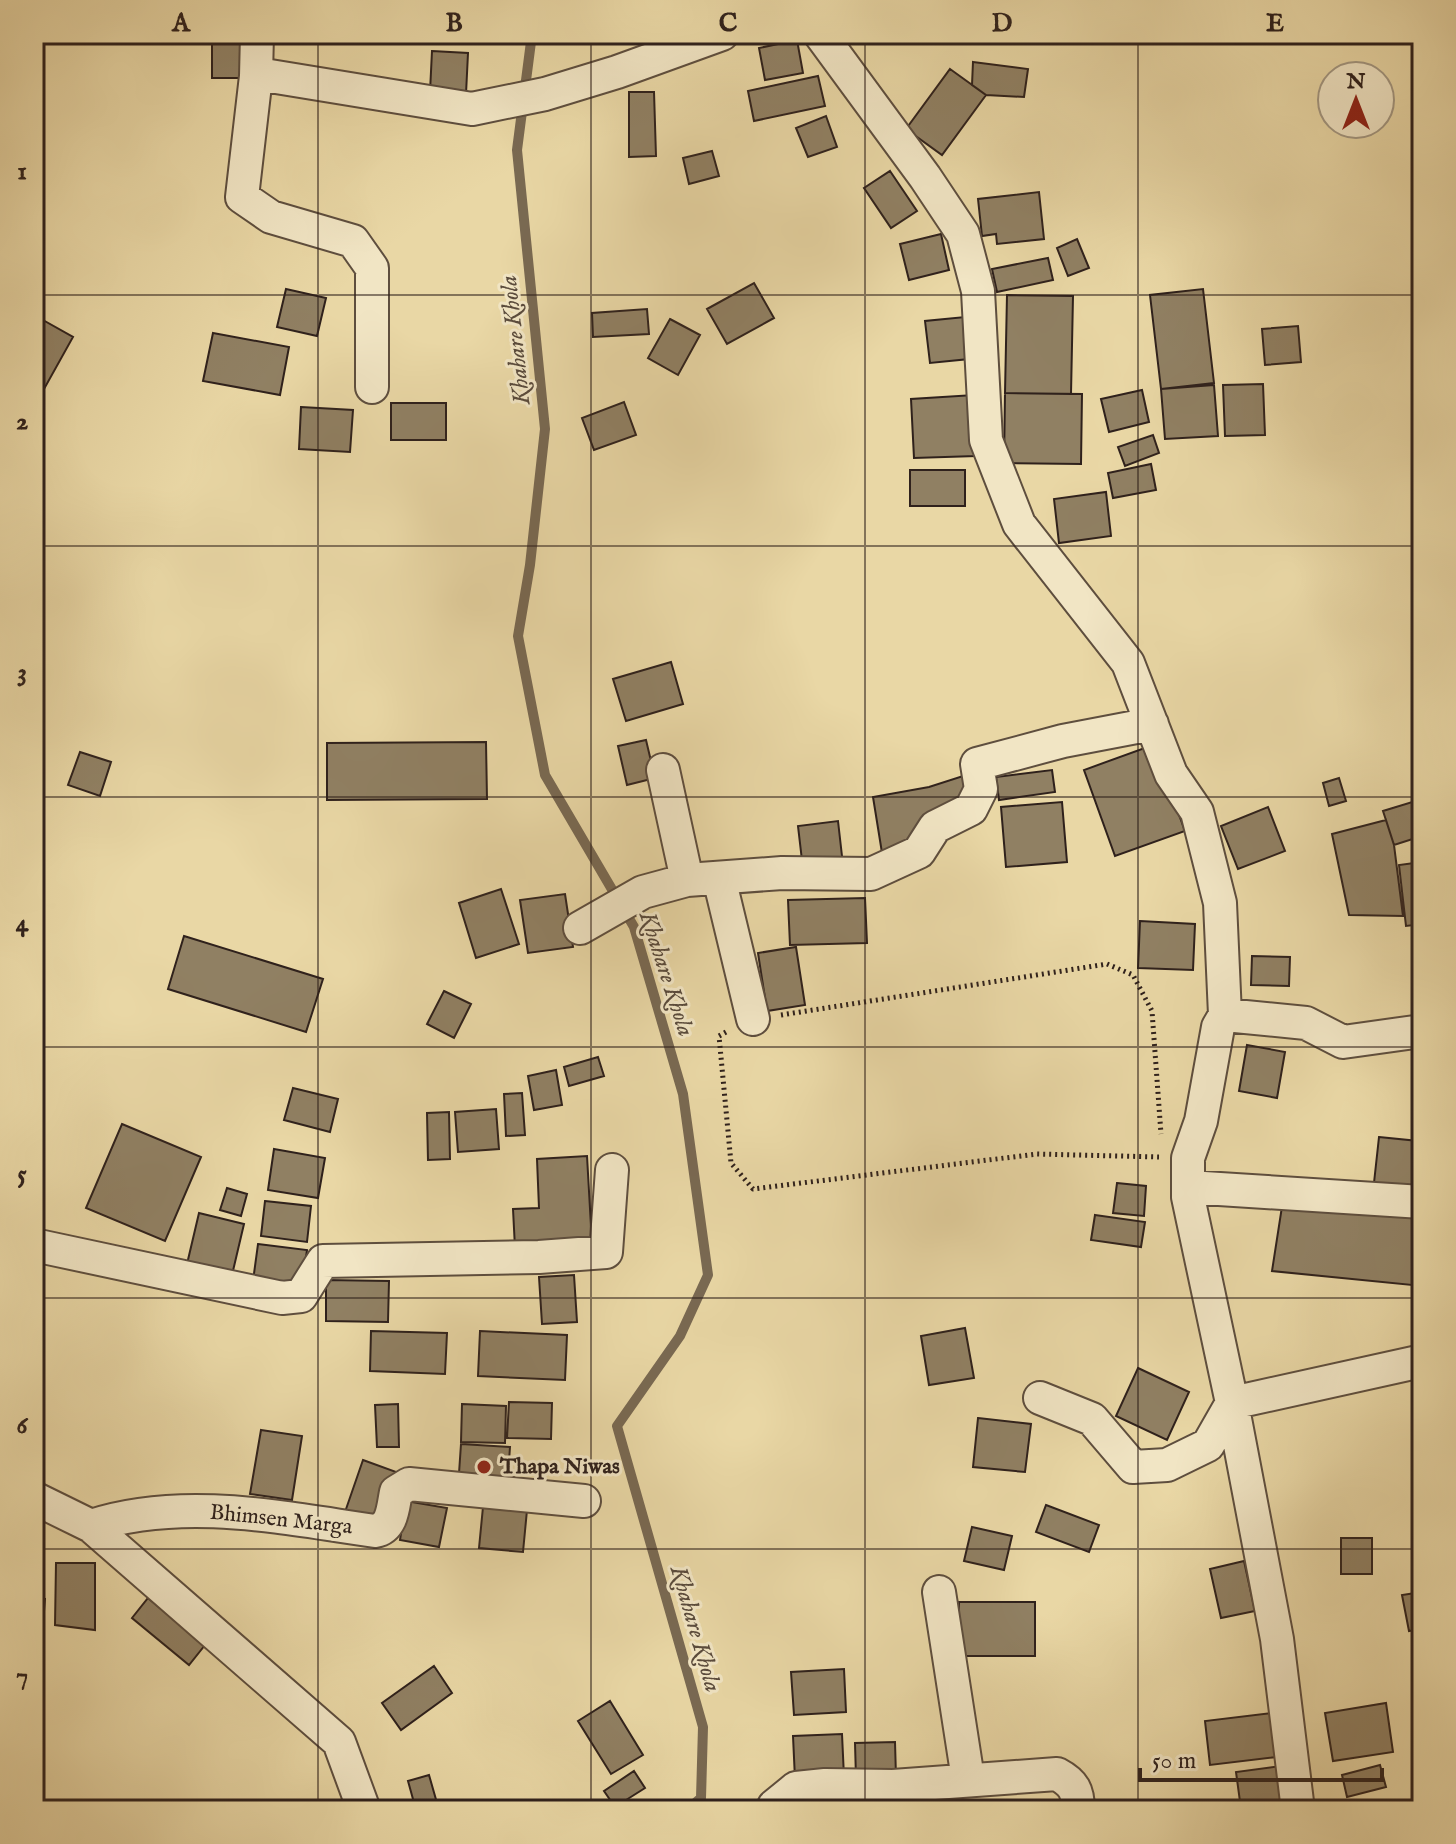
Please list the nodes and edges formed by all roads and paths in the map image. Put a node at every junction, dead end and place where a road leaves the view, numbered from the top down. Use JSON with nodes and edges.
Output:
{"nodes":[{"id":1,"x":257,"y":34,"type":"edge"},
{"id":2,"x":722,"y":34,"type":"edge"},
{"id":3,"x":820,"y":34,"type":"edge"},
{"id":4,"x":256,"y":76,"type":"junction"},
{"id":5,"x":372,"y":387,"type":"dead end"},
{"id":6,"x":1152,"y":724,"type":"junction"},
{"id":7,"x":663,"y":770,"type":"dead end"},
{"id":8,"x":719,"y":878,"type":"junction"},
{"id":9,"x":687,"y":880,"type":"junction"},
{"id":10,"x":588,"y":924,"type":"dead end"},
{"id":11,"x":1225,"y":1015,"type":"junction"},
{"id":12,"x":753,"y":1019,"type":"junction"},
{"id":13,"x":1422,"y":1031,"type":"edge"},
{"id":14,"x":1179,"y":1167,"type":"junction"},
{"id":15,"x":612,"y":1170,"type":"dead end"},
{"id":16,"x":1422,"y":1202,"type":"edge"},
{"id":17,"x":34,"y":1245,"type":"edge"},
{"id":18,"x":1422,"y":1361,"type":"edge"},
{"id":19,"x":1040,"y":1398,"type":"dead end"},
{"id":20,"x":1232,"y":1403,"type":"junction"},
{"id":21,"x":34,"y":1498,"type":"edge"},
{"id":22,"x":584,"y":1501,"type":"dead end"},
{"id":23,"x":91,"y":1526,"type":"junction"},
{"id":24,"x":939,"y":1592,"type":"dead end"},
{"id":25,"x":968,"y":1779,"type":"junction"},
{"id":26,"x":364,"y":1810,"type":"edge"},
{"id":27,"x":773,"y":1810,"type":"edge"},
{"id":28,"x":1078,"y":1810,"type":"edge"},
{"id":29,"x":1298,"y":1810,"type":"edge"}],
"edges":[{"from":1,"to":4,"type":"street"},
{"from":2,"to":4,"type":"street"},
{"from":3,"to":6,"type":"street"},
{"from":4,"to":5,"type":"street"},
{"from":6,"to":8,"type":"street"},
{"from":6,"to":11,"type":"street"},
{"from":7,"to":9,"type":"street"},
{"from":8,"to":9,"type":"street"},
{"from":8,"to":12,"type":"street"},
{"from":9,"to":10,"type":"street"},
{"from":11,"to":13,"type":"street"},
{"from":11,"to":14,"type":"street"},
{"from":12,"to":14,"type":"path"},
{"from":12,"to":14,"type":"path"},
{"from":14,"to":16,"type":"street"},
{"from":14,"to":20,"type":"street"},
{"from":15,"to":17,"type":"street"},
{"from":18,"to":20,"type":"street"},
{"from":19,"to":20,"type":"street"},
{"from":20,"to":29,"type":"street"},
{"from":21,"to":23,"type":"street"},
{"from":22,"to":23,"type":"street","name":"Bhimsen Marga"},
{"from":23,"to":26,"type":"street"},
{"from":24,"to":25,"type":"street"},
{"from":25,"to":27,"type":"street"},
{"from":25,"to":28,"type":"street"}]}
